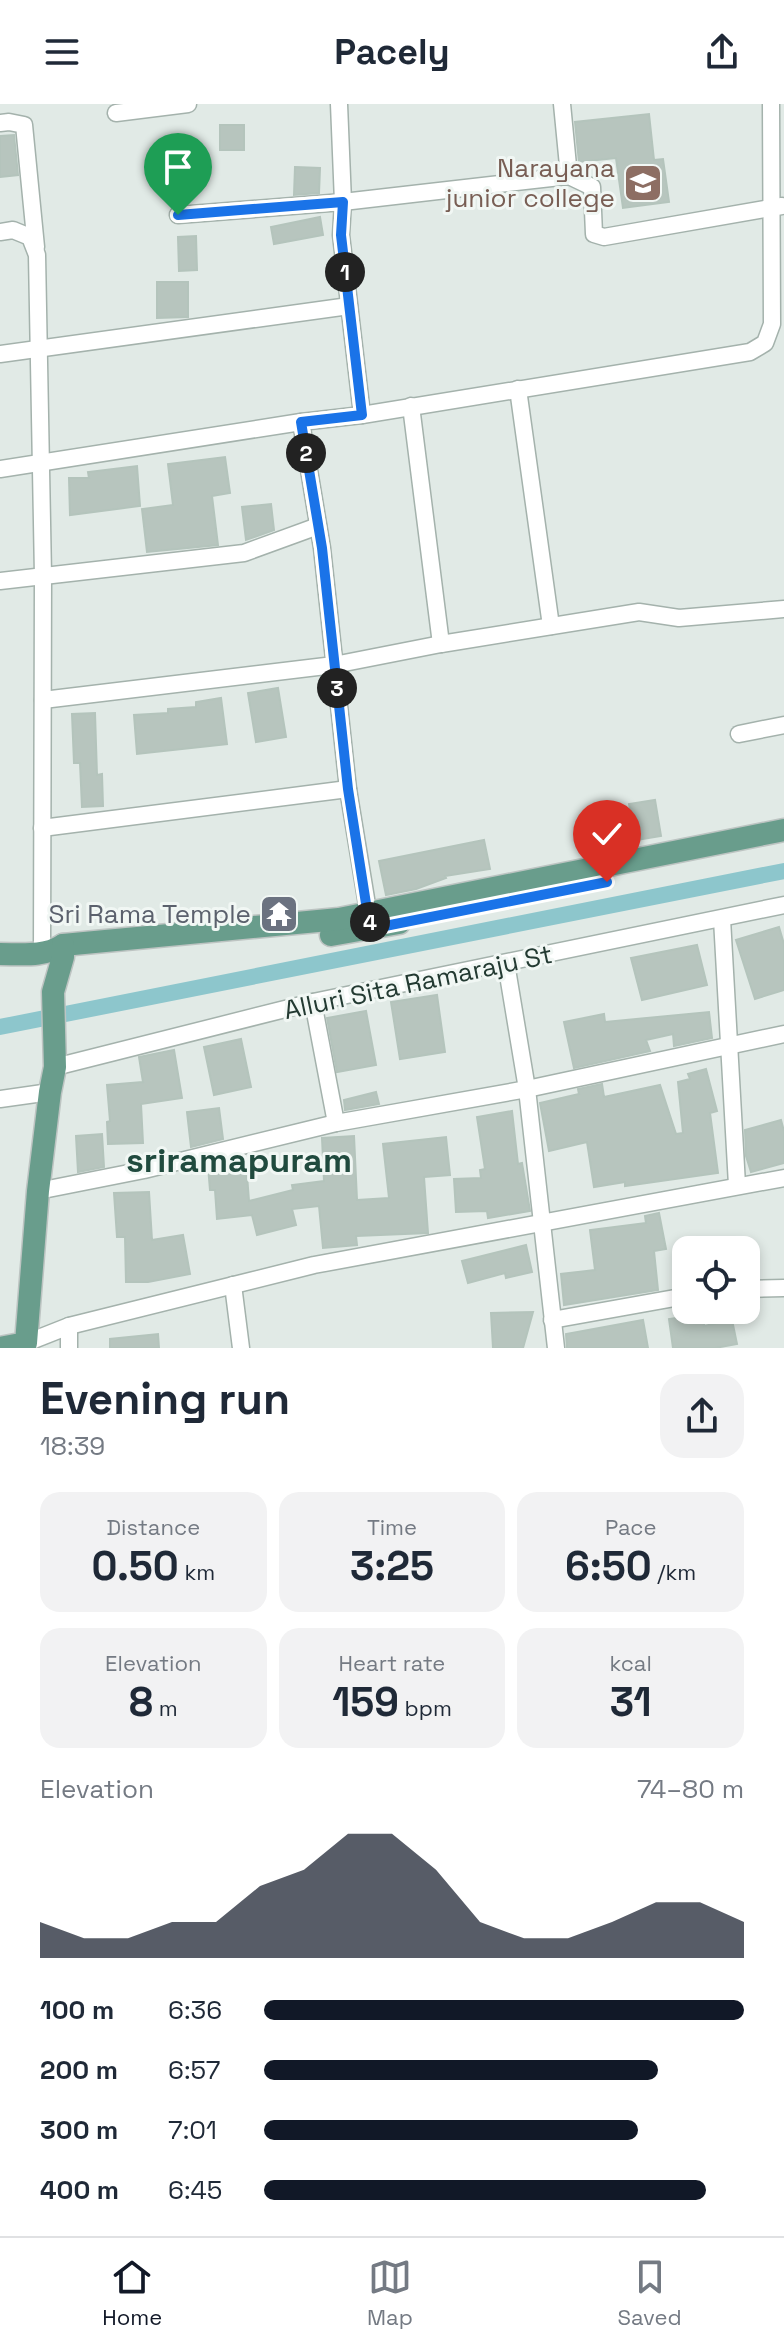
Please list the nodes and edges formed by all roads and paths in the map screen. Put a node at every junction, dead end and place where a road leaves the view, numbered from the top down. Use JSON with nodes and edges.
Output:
{"nodes":[{"id":1,"x":188,"y":104,"type":"edge"},
{"id":2,"x":339,"y":104,"type":"edge"},
{"id":3,"x":562,"y":104,"type":"edge"},
{"id":4,"x":771,"y":104,"type":"edge"},
{"id":5,"x":116,"y":113,"type":"dead end"},
{"id":6,"x":0,"y":123,"type":"edge"},
{"id":7,"x":569,"y":176,"type":"junction"},
{"id":8,"x":343,"y":202,"type":"junction"},
{"id":9,"x":779,"y":207,"type":"edge"},
{"id":10,"x":178,"y":215,"type":"dead end"},
{"id":11,"x":0,"y":232,"type":"edge"},
{"id":12,"x":37,"y":255,"type":"junction"},
{"id":13,"x":349,"y":306,"type":"junction"},
{"id":14,"x":39,"y":347,"type":"junction"},
{"id":15,"x":0,"y":354,"type":"edge"},
{"id":16,"x":518,"y":389,"type":"junction"},
{"id":17,"x":411,"y":406,"type":"junction"},
{"id":18,"x":362,"y":415,"type":"junction"},
{"id":19,"x":301,"y":422,"type":"junction"},
{"id":20,"x":41,"y":462,"type":"junction"},
{"id":21,"x":0,"y":469,"type":"edge"},
{"id":22,"x":318,"y":526,"type":"junction"},
{"id":23,"x":43,"y":576,"type":"junction"},
{"id":24,"x":0,"y":581,"type":"edge"},
{"id":25,"x":784,"y":609,"type":"edge"},
{"id":26,"x":551,"y":626,"type":"junction"},
{"id":27,"x":441,"y":644,"type":"junction"},
{"id":28,"x":334,"y":665,"type":"junction"},
{"id":29,"x":43,"y":700,"type":"junction"},
{"id":30,"x":784,"y":725,"type":"edge"},
{"id":31,"x":739,"y":734,"type":"dead end"},
{"id":32,"x":348,"y":789,"type":"junction"},
{"id":33,"x":42,"y":828,"type":"junction"},
{"id":34,"x":784,"y":830,"type":"edge"},
{"id":35,"x":784,"y":846,"type":"edge"},
{"id":36,"x":784,"y":905,"type":"edge"},
{"id":37,"x":722,"y":919,"type":"junction"},
{"id":38,"x":370,"y":921,"type":"junction"},
{"id":39,"x":55,"y":952,"type":"junction"},
{"id":40,"x":0,"y":954,"type":"edge"},
{"id":41,"x":506,"y":963,"type":"junction"},
{"id":42,"x":313,"y":1002,"type":"junction"},
{"id":43,"x":784,"y":1034,"type":"edge"},
{"id":44,"x":729,"y":1044,"type":"junction"},
{"id":45,"x":55,"y":1058,"type":"junction"},
{"id":46,"x":527,"y":1089,"type":"junction"},
{"id":47,"x":50,"y":1092,"type":"junction"},
{"id":48,"x":0,"y":1099,"type":"edge"},
{"id":49,"x":336,"y":1123,"type":"junction"},
{"id":50,"x":784,"y":1178,"type":"edge"},
{"id":51,"x":737,"y":1185,"type":"junction"},
{"id":52,"x":38,"y":1191,"type":"junction"},
{"id":53,"x":542,"y":1222,"type":"junction"},
{"id":54,"x":233,"y":1285,"type":"junction"},
{"id":55,"x":784,"y":1288,"type":"edge"},
{"id":56,"x":760,"y":1289,"type":"edge"},
{"id":57,"x":672,"y":1299,"type":"edge"},
{"id":58,"x":552,"y":1320,"type":"junction"},
{"id":59,"x":69,"y":1326,"type":"junction"},
{"id":60,"x":13,"y":1345,"type":"edge"},
{"id":61,"x":69,"y":1348,"type":"edge"},
{"id":62,"x":241,"y":1348,"type":"edge"},
{"id":63,"x":556,"y":1348,"type":"edge"}],
"edges":[{"from":1,"to":5,"type":"street"},
{"from":2,"to":8,"type":"street"},
{"from":3,"to":7,"type":"street"},
{"from":4,"to":9,"type":"street"},
{"from":6,"to":12,"type":"street"},
{"from":7,"to":8,"type":"street"},
{"from":7,"to":9,"type":"street"},
{"from":8,"to":10,"type":"street"},
{"from":8,"to":13,"type":"street"},
{"from":9,"to":16,"type":"street"},
{"from":11,"to":12,"type":"street"},
{"from":12,"to":14,"type":"street"},
{"from":13,"to":14,"type":"street"},
{"from":13,"to":18,"type":"street"},
{"from":14,"to":15,"type":"street"},
{"from":14,"to":20,"type":"street"},
{"from":16,"to":17,"type":"street"},
{"from":16,"to":26,"type":"street"},
{"from":17,"to":18,"type":"street"},
{"from":17,"to":27,"type":"street"},
{"from":18,"to":19,"type":"street"},
{"from":19,"to":20,"type":"street"},
{"from":19,"to":22,"type":"street"},
{"from":20,"to":21,"type":"street"},
{"from":20,"to":23,"type":"street"},
{"from":22,"to":23,"type":"street"},
{"from":22,"to":28,"type":"street"},
{"from":23,"to":24,"type":"street"},
{"from":23,"to":29,"type":"street"},
{"from":25,"to":26,"type":"street"},
{"from":26,"to":27,"type":"street"},
{"from":27,"to":28,"type":"street"},
{"from":28,"to":29,"type":"street"},
{"from":28,"to":32,"type":"street"},
{"from":29,"to":33,"type":"street"},
{"from":30,"to":31,"type":"street"},
{"from":32,"to":33,"type":"street"},
{"from":32,"to":38,"type":"street"},
{"from":33,"to":39,"type":"street"},
{"from":34,"to":38,"type":"main road"},
{"from":35,"to":38,"type":"main road"},
{"from":36,"to":37,"type":"street","name":"Alluri Sita Ramaraju St"},
{"from":37,"to":41,"type":"street","name":"Alluri Sita Ramaraju St"},
{"from":37,"to":44,"type":"street"},
{"from":38,"to":39,"type":"main road"},
{"from":39,"to":40,"type":"main road"},
{"from":39,"to":45,"type":"main road"},
{"from":41,"to":42,"type":"street","name":"Alluri Sita Ramaraju St"},
{"from":41,"to":46,"type":"street"},
{"from":42,"to":45,"type":"street","name":"Alluri Sita Ramaraju St"},
{"from":42,"to":49,"type":"street"},
{"from":43,"to":44,"type":"street"},
{"from":44,"to":46,"type":"street"},
{"from":44,"to":51,"type":"street"},
{"from":45,"to":47,"type":"main road"},
{"from":46,"to":49,"type":"street"},
{"from":46,"to":53,"type":"street"},
{"from":47,"to":48,"type":"street"},
{"from":47,"to":52,"type":"main road"},
{"from":49,"to":52,"type":"street"},
{"from":50,"to":51,"type":"street"},
{"from":51,"to":53,"type":"street"},
{"from":52,"to":60,"type":"main road"},
{"from":53,"to":54,"type":"street"},
{"from":53,"to":58,"type":"street"},
{"from":54,"to":59,"type":"street"},
{"from":54,"to":62,"type":"street"},
{"from":55,"to":56,"type":"street"},
{"from":57,"to":58,"type":"street"},
{"from":58,"to":63,"type":"street"},
{"from":59,"to":60,"type":"street"},
{"from":59,"to":61,"type":"street"}]}
